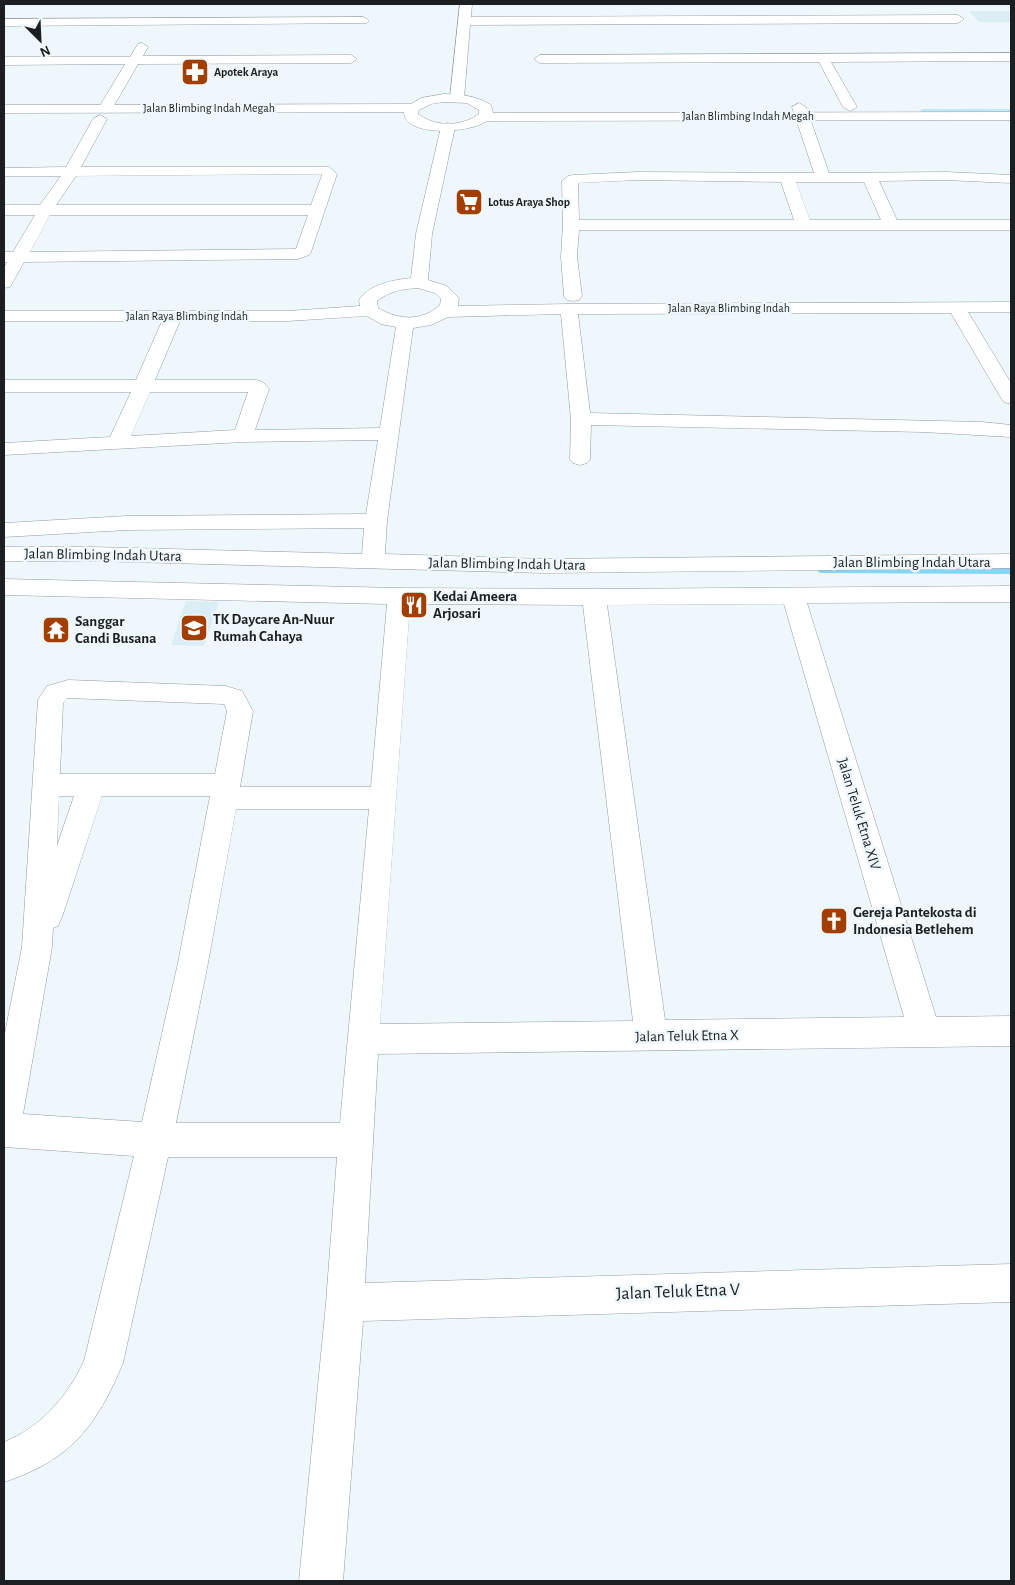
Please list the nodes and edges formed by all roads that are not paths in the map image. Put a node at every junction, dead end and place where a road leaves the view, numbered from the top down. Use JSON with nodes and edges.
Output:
{"nodes":[{"id":1,"x":466,"y":4,"type":"edge"},
{"id":2,"x":790,"y":7,"type":"dead end"},
{"id":3,"x":162,"y":10,"type":"dead end"},
{"id":4,"x":958,"y":19,"type":"dead end"},
{"id":5,"x":363,"y":21,"type":"dead end"},
{"id":6,"x":464,"y":21,"type":"junction"},
{"id":7,"x":155,"y":22,"type":"junction"},
{"id":8,"x":194,"y":22,"type":"junction"},
{"id":9,"x":4,"y":23,"type":"edge"},
{"id":10,"x":797,"y":23,"type":"junction"},
{"id":11,"x":770,"y":33,"type":"dead end"},
{"id":12,"x":831,"y":33,"type":"dead end"},
{"id":13,"x":778,"y":45,"type":"dead end"},
{"id":14,"x":836,"y":46,"type":"dead end"},
{"id":15,"x":815,"y":56,"type":"junction"},
{"id":16,"x":1011,"y":57,"type":"edge"},
{"id":17,"x":352,"y":58,"type":"dead end"},
{"id":18,"x":540,"y":59,"type":"dead end"},
{"id":19,"x":136,"y":60,"type":"junction"},
{"id":20,"x":174,"y":60,"type":"junction"},
{"id":21,"x":4,"y":61,"type":"edge"},
{"id":22,"x":457,"y":98,"type":"junction"},
{"id":23,"x":1011,"y":106,"type":"edge"},
{"id":24,"x":836,"y":107,"type":"junction"},
{"id":25,"x":850,"y":107,"type":"junction"},
{"id":26,"x":4,"y":109,"type":"edge"},
{"id":27,"x":801,"y":111,"type":"junction"},
{"id":28,"x":904,"y":111,"type":"junction"},
{"id":29,"x":412,"y":112,"type":"junction"},
{"id":30,"x":485,"y":112,"type":"junction"},
{"id":31,"x":103,"y":114,"type":"junction"},
{"id":32,"x":1011,"y":116,"type":"edge"},
{"id":33,"x":4,"y":118,"type":"edge"},
{"id":34,"x":448,"y":127,"type":"junction"},
{"id":35,"x":4,"y":172,"type":"edge"},
{"id":36,"x":71,"y":172,"type":"junction"},
{"id":37,"x":823,"y":177,"type":"junction"},
{"id":38,"x":870,"y":177,"type":"junction"},
{"id":39,"x":787,"y":178,"type":"junction"},
{"id":40,"x":1011,"y":179,"type":"edge"},
{"id":41,"x":4,"y":210,"type":"edge"},
{"id":42,"x":45,"y":210,"type":"junction"},
{"id":43,"x":317,"y":210,"type":"junction"},
{"id":44,"x":891,"y":224,"type":"junction"},
{"id":45,"x":571,"y":225,"type":"junction"},
{"id":46,"x":804,"y":225,"type":"junction"},
{"id":47,"x":1011,"y":225,"type":"edge"},
{"id":48,"x":11,"y":257,"type":"edge"},
{"id":49,"x":4,"y":283,"type":"edge"},
{"id":50,"x":419,"y":283,"type":"junction"},
{"id":51,"x":448,"y":294,"type":"junction"},
{"id":52,"x":1011,"y":296,"type":"edge"},
{"id":53,"x":571,"y":303,"type":"junction"},
{"id":54,"x":956,"y":307,"type":"junction"},
{"id":55,"x":1011,"y":307,"type":"edge"},
{"id":56,"x":370,"y":311,"type":"junction"},
{"id":57,"x":446,"y":312,"type":"junction"},
{"id":58,"x":4,"y":316,"type":"edge"},
{"id":59,"x":173,"y":316,"type":"junction"},
{"id":60,"x":405,"y":324,"type":"junction"},
{"id":61,"x":143,"y":385,"type":"junction"},
{"id":62,"x":4,"y":386,"type":"edge"},
{"id":63,"x":1011,"y":398,"type":"edge"},
{"id":64,"x":581,"y":419,"type":"junction"},
{"id":65,"x":1011,"y":422,"type":"edge"},
{"id":66,"x":982,"y":428,"type":"junction"},
{"id":67,"x":1011,"y":432,"type":"edge"},
{"id":68,"x":390,"y":434,"type":"junction"},
{"id":69,"x":243,"y":436,"type":"junction"},
{"id":70,"x":118,"y":443,"type":"junction"},
{"id":71,"x":4,"y":449,"type":"edge"},
{"id":72,"x":580,"y":459,"type":"dead end"},
{"id":73,"x":376,"y":521,"type":"junction"},
{"id":74,"x":4,"y":530,"type":"edge"},
{"id":75,"x":4,"y":554,"type":"edge"},
{"id":76,"x":373,"y":562,"type":"junction"},
{"id":77,"x":1011,"y":562,"type":"edge"},
{"id":78,"x":4,"y":587,"type":"edge"},
{"id":79,"x":1011,"y":594,"type":"edge"},
{"id":80,"x":793,"y":595,"type":"junction"},
{"id":81,"x":399,"y":596,"type":"junction"},
{"id":82,"x":594,"y":597,"type":"junction"},
{"id":83,"x":46,"y":785,"type":"junction"},
{"id":84,"x":91,"y":786,"type":"junction"},
{"id":85,"x":225,"y":791,"type":"junction"},
{"id":86,"x":384,"y":798,"type":"junction"},
{"id":87,"x":37,"y":947,"type":"junction"},
{"id":88,"x":1011,"y":1031,"type":"edge"},
{"id":89,"x":925,"y":1034,"type":"junction"},
{"id":90,"x":651,"y":1036,"type":"junction"},
{"id":91,"x":363,"y":1038,"type":"junction"},
{"id":92,"x":4,"y":1124,"type":"edge"},
{"id":93,"x":4,"y":1130,"type":"edge"},
{"id":94,"x":155,"y":1140,"type":"junction"},
{"id":95,"x":355,"y":1140,"type":"junction"},
{"id":96,"x":1011,"y":1283,"type":"edge"},
{"id":97,"x":345,"y":1303,"type":"junction"},
{"id":98,"x":4,"y":1462,"type":"edge"},
{"id":99,"x":321,"y":1581,"type":"edge"}],
"edges":[{"from":1,"to":6,"type":"street"},
{"from":2,"to":10,"type":"street"},
{"from":3,"to":7,"type":"street"},
{"from":4,"to":10,"type":"street"},
{"from":5,"to":8,"type":"street"},
{"from":6,"to":10,"type":"street"},
{"from":6,"to":22,"type":"street"},
{"from":7,"to":8,"type":"street"},
{"from":7,"to":9,"type":"street"},
{"from":7,"to":19,"type":"street"},
{"from":8,"to":20,"type":"street"},
{"from":10,"to":11,"type":"street"},
{"from":10,"to":12,"type":"street"},
{"from":13,"to":15,"type":"street"},
{"from":14,"to":15,"type":"street"},
{"from":15,"to":16,"type":"street"},
{"from":15,"to":18,"type":"street"},
{"from":15,"to":24,"type":"street"},
{"from":15,"to":25,"type":"street"},
{"from":17,"to":20,"type":"street"},
{"from":19,"to":20,"type":"street"},
{"from":19,"to":21,"type":"street"},
{"from":19,"to":31,"type":"street"},
{"from":22,"to":29,"type":"street"},
{"from":22,"to":30,"type":"street"},
{"from":23,"to":28,"type":"street","name":"Jalan Blimbing Indah Megah"},
{"from":24,"to":25,"type":"street","name":"Jalan Blimbing Indah Megah"},
{"from":24,"to":27,"type":"street","name":"Jalan Blimbing Indah Megah"},
{"from":25,"to":28,"type":"street","name":"Jalan Blimbing Indah Megah"},
{"from":26,"to":31,"type":"street","name":"Jalan Blimbing Indah Megah"},
{"from":27,"to":28,"type":"street","name":"Jalan Blimbing Indah Megah"},
{"from":27,"to":30,"type":"street","name":"Jalan Blimbing Indah Megah"},
{"from":27,"to":37,"type":"street"},
{"from":28,"to":32,"type":"street","name":"Jalan Blimbing Indah Megah"},
{"from":29,"to":31,"type":"street","name":"Jalan Blimbing Indah Megah"},
{"from":29,"to":34,"type":"street"},
{"from":30,"to":34,"type":"street"},
{"from":31,"to":33,"type":"street","name":"Jalan Blimbing Indah Megah"},
{"from":31,"to":36,"type":"street"},
{"from":34,"to":50,"type":"street"},
{"from":35,"to":36,"type":"street"},
{"from":36,"to":42,"type":"street"},
{"from":36,"to":43,"type":"street"},
{"from":37,"to":38,"type":"street"},
{"from":37,"to":39,"type":"street"},
{"from":38,"to":40,"type":"street"},
{"from":38,"to":44,"type":"street"},
{"from":39,"to":45,"type":"street"},
{"from":39,"to":46,"type":"street"},
{"from":41,"to":42,"type":"street"},
{"from":42,"to":43,"type":"street"},
{"from":42,"to":48,"type":"street"},
{"from":43,"to":48,"type":"street"},
{"from":44,"to":46,"type":"street"},
{"from":44,"to":47,"type":"street"},
{"from":45,"to":46,"type":"street"},
{"from":45,"to":53,"type":"street"},
{"from":48,"to":49,"type":"street"},
{"from":50,"to":51,"type":"street"},
{"from":50,"to":56,"type":"street"},
{"from":51,"to":53,"type":"street","name":"Jalan Raya Blimbing Indah"},
{"from":51,"to":57,"type":"street"},
{"from":52,"to":53,"type":"street","name":"Jalan Raya Blimbing Indah"},
{"from":53,"to":54,"type":"street","name":"Jalan Raya Blimbing Indah"},
{"from":53,"to":57,"type":"street","name":"Jalan Raya Blimbing Indah"},
{"from":53,"to":64,"type":"street"},
{"from":54,"to":55,"type":"street","name":"Jalan Raya Blimbing Indah"},
{"from":54,"to":63,"type":"street"},
{"from":56,"to":59,"type":"street","name":"Jalan Raya Blimbing Indah"},
{"from":56,"to":60,"type":"street"},
{"from":57,"to":60,"type":"street"},
{"from":58,"to":59,"type":"street","name":"Jalan Raya Blimbing Indah"},
{"from":59,"to":61,"type":"street"},
{"from":60,"to":68,"type":"street"},
{"from":61,"to":62,"type":"street"},
{"from":61,"to":69,"type":"street"},
{"from":61,"to":70,"type":"street"},
{"from":64,"to":66,"type":"street"},
{"from":64,"to":72,"type":"street"},
{"from":65,"to":66,"type":"street"},
{"from":66,"to":67,"type":"street"},
{"from":68,"to":69,"type":"street"},
{"from":68,"to":73,"type":"street"},
{"from":69,"to":70,"type":"street"},
{"from":70,"to":71,"type":"street"},
{"from":73,"to":74,"type":"street"},
{"from":73,"to":76,"type":"street"},
{"from":75,"to":76,"type":"street","name":"Jalan Blimbing Indah Utara"},
{"from":76,"to":77,"type":"street","name":"Jalan Blimbing Indah Utara"},
{"from":78,"to":81,"type":"street"},
{"from":79,"to":80,"type":"street"},
{"from":80,"to":82,"type":"street"},
{"from":80,"to":89,"type":"street","name":"Jalan Teluk Etna XIV"},
{"from":81,"to":82,"type":"street"},
{"from":81,"to":86,"type":"street"},
{"from":82,"to":90,"type":"street"},
{"from":83,"to":84,"type":"street"},
{"from":83,"to":85,"type":"street"},
{"from":83,"to":87,"type":"street"},
{"from":84,"to":85,"type":"street"},
{"from":84,"to":87,"type":"street"},
{"from":85,"to":86,"type":"street"},
{"from":85,"to":94,"type":"street"},
{"from":86,"to":91,"type":"street"},
{"from":87,"to":92,"type":"street"},
{"from":88,"to":89,"type":"street","name":"Jalan Teluk Etna X"},
{"from":89,"to":90,"type":"street","name":"Jalan Teluk Etna X"},
{"from":90,"to":91,"type":"street","name":"Jalan Teluk Etna X"},
{"from":91,"to":95,"type":"street"},
{"from":93,"to":94,"type":"street"},
{"from":94,"to":95,"type":"street"},
{"from":94,"to":98,"type":"street"},
{"from":95,"to":97,"type":"street"},
{"from":96,"to":97,"type":"street","name":"Jalan Teluk Etna V"},
{"from":97,"to":99,"type":"street"}]}
